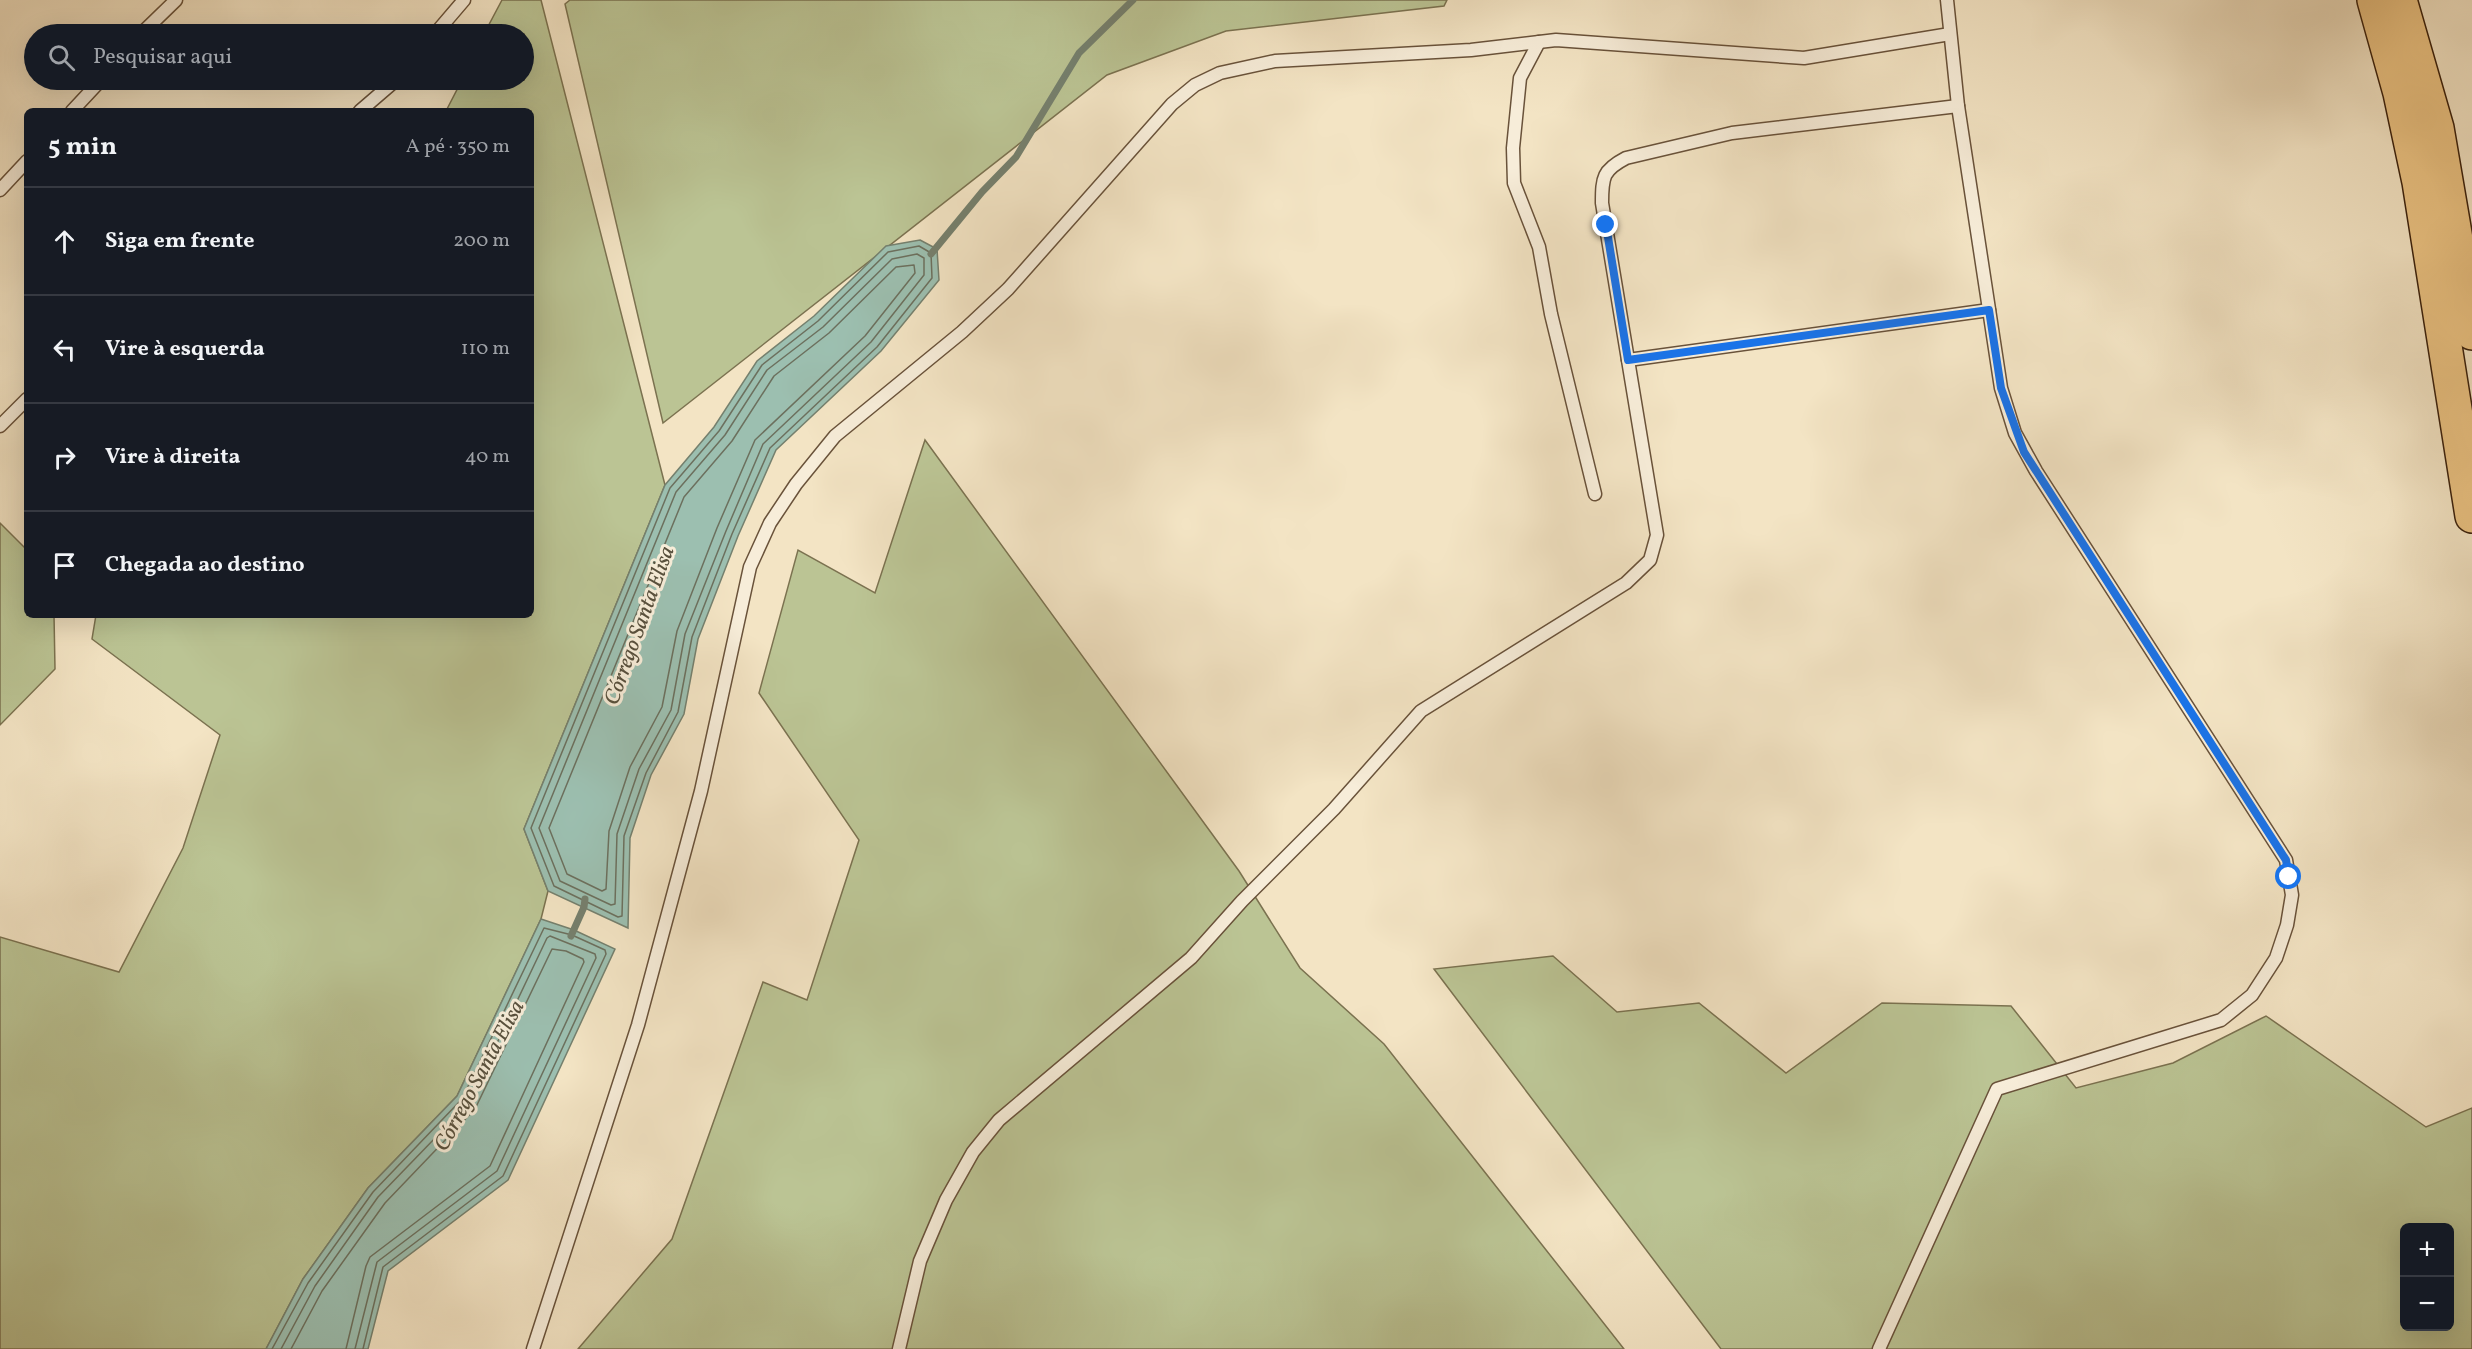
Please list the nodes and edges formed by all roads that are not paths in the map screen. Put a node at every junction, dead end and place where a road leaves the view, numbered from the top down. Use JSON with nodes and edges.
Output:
{"nodes":[{"id":1,"x":176,"y":0,"type":"edge"},
{"id":2,"x":464,"y":0,"type":"edge"},
{"id":3,"x":1947,"y":0,"type":"edge"},
{"id":4,"x":2374,"y":0,"type":"edge"},
{"id":5,"x":2400,"y":0,"type":"edge"},
{"id":6,"x":151,"y":24,"type":"edge"},
{"id":7,"x":444,"y":24,"type":"edge"},
{"id":8,"x":1950,"y":34,"type":"junction"},
{"id":9,"x":1539,"y":42,"type":"junction"},
{"id":10,"x":93,"y":90,"type":"edge"},
{"id":11,"x":384,"y":90,"type":"edge"},
{"id":12,"x":1958,"y":106,"type":"junction"},
{"id":13,"x":80,"y":108,"type":"edge"},
{"id":14,"x":363,"y":108,"type":"edge"},
{"id":15,"x":24,"y":164,"type":"edge"},
{"id":16,"x":2432,"y":178,"type":"junction"},
{"id":17,"x":0,"y":190,"type":"edge"},
{"id":18,"x":1989,"y":310,"type":"junction"},
{"id":19,"x":2472,"y":333,"type":"edge"},
{"id":20,"x":1628,"y":360,"type":"junction"},
{"id":21,"x":24,"y":402,"type":"edge"},
{"id":22,"x":0,"y":426,"type":"edge"},
{"id":23,"x":1594,"y":494,"type":"dead end"},
{"id":24,"x":2472,"y":516,"type":"edge"},
{"id":25,"x":533,"y":1349,"type":"edge"},
{"id":26,"x":899,"y":1349,"type":"edge"},
{"id":27,"x":1879,"y":1349,"type":"edge"}],
"edges":[{"from":1,"to":6,"type":"lane"},
{"from":2,"to":7,"type":"lane"},
{"from":3,"to":8,"type":"lane"},
{"from":4,"to":16,"type":"highway"},
{"from":5,"to":16,"type":"highway"},
{"from":8,"to":9,"type":"lane"},
{"from":8,"to":12,"type":"lane"},
{"from":9,"to":23,"type":"lane"},
{"from":9,"to":25,"type":"lane"},
{"from":10,"to":13,"type":"lane"},
{"from":11,"to":14,"type":"lane"},
{"from":12,"to":18,"type":"lane"},
{"from":12,"to":20,"type":"lane"},
{"from":15,"to":17,"type":"lane"},
{"from":16,"to":19,"type":"highway"},
{"from":16,"to":24,"type":"highway"},
{"from":18,"to":20,"type":"lane"},
{"from":18,"to":27,"type":"lane"},
{"from":20,"to":26,"type":"lane"},
{"from":21,"to":22,"type":"lane"}]}
